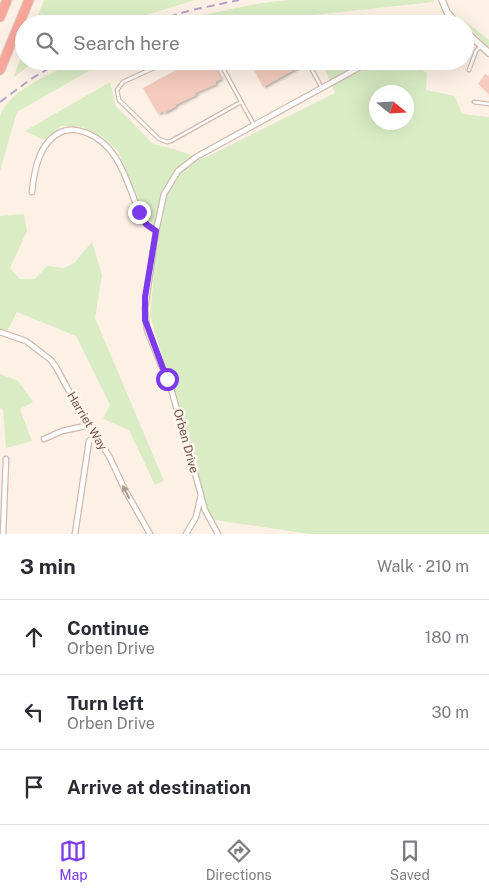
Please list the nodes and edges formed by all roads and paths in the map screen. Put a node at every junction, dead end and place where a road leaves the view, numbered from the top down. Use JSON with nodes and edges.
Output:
{"nodes":[{"id":1,"x":7,"y":0,"type":"edge"},
{"id":2,"x":31,"y":0,"type":"edge"},
{"id":3,"x":442,"y":0,"type":"edge"},
{"id":4,"x":24,"y":15,"type":"edge"},
{"id":5,"x":449,"y":15,"type":"edge"},
{"id":6,"x":0,"y":17,"type":"edge"},
{"id":7,"x":15,"y":34,"type":"edge"},
{"id":8,"x":474,"y":39,"type":"edge"},
{"id":9,"x":481,"y":46,"type":"junction"},
{"id":10,"x":489,"y":53,"type":"edge"},
{"id":11,"x":474,"y":57,"type":"edge"},
{"id":12,"x":0,"y":70,"type":"edge"},
{"id":13,"x":149,"y":70,"type":"edge"},
{"id":14,"x":224,"y":70,"type":"edge"},
{"id":15,"x":312,"y":70,"type":"edge"},
{"id":16,"x":355,"y":70,"type":"edge"},
{"id":17,"x":322,"y":88,"type":"junction"},
{"id":18,"x":241,"y":102,"type":"junction"},
{"id":19,"x":474,"y":102,"type":"dead end"},
{"id":20,"x":489,"y":104,"type":"edge"},
{"id":21,"x":254,"y":125,"type":"junction"},
{"id":22,"x":32,"y":192,"type":"dead end"},
{"id":23,"x":156,"y":231,"type":"junction"},
{"id":24,"x":0,"y":332,"type":"edge"},
{"id":25,"x":90,"y":425,"type":"junction"},
{"id":26,"x":96,"y":436,"type":"junction"},
{"id":27,"x":44,"y":440,"type":"dead end"},
{"id":28,"x":6,"y":459,"type":"dead end"},
{"id":29,"x":201,"y":495,"type":"junction"},
{"id":30,"x":3,"y":534,"type":"edge"},
{"id":31,"x":76,"y":534,"type":"edge"},
{"id":32,"x":150,"y":534,"type":"edge"},
{"id":33,"x":186,"y":534,"type":"edge"},
{"id":34,"x":218,"y":534,"type":"edge"}],
"edges":[{"from":1,"to":6,"type":"highway"},
{"from":2,"to":4,"type":"highway"},
{"from":3,"to":5,"type":"street"},
{"from":7,"to":12,"type":"highway"},
{"from":8,"to":9,"type":"street"},
{"from":9,"to":10,"type":"street"},
{"from":9,"to":11,"type":"lane"},
{"from":13,"to":18,"type":"lane"},
{"from":14,"to":18,"type":"lane"},
{"from":15,"to":17,"type":"lane"},
{"from":16,"to":17,"type":"street","name":"Orben Drive"},
{"from":17,"to":21,"type":"street","name":"Orben Drive"},
{"from":18,"to":21,"type":"lane"},
{"from":19,"to":20,"type":"lane"},
{"from":21,"to":23,"type":"street","name":"Orben Drive"},
{"from":22,"to":23,"type":"street"},
{"from":23,"to":29,"type":"street","name":"Orben Drive"},
{"from":24,"to":25,"type":"street","name":"Harriet Way"},
{"from":25,"to":26,"type":"street","name":"Harriet Way"},
{"from":25,"to":27,"type":"street"},
{"from":26,"to":31,"type":"street"},
{"from":32,"to":26,"type":"street","name":"Harriet Way","one_way":true},
{"from":28,"to":30,"type":"street"},
{"from":29,"to":33,"type":"street"},
{"from":29,"to":34,"type":"street","name":"Orben Drive"}]}
